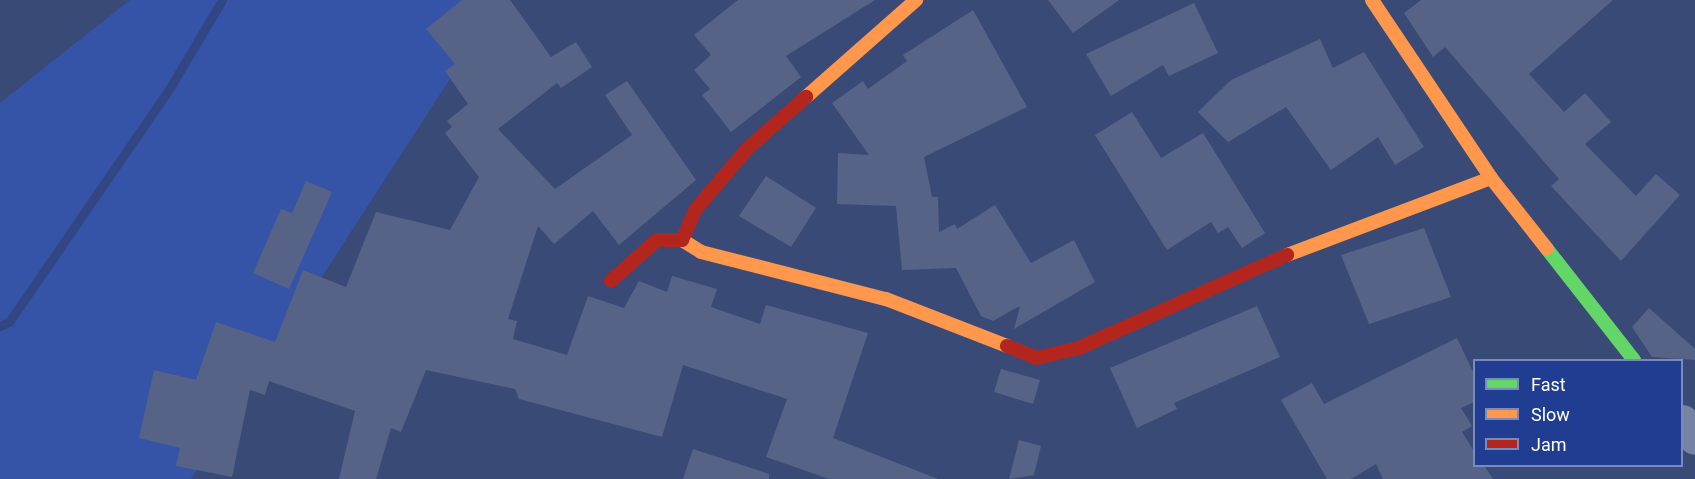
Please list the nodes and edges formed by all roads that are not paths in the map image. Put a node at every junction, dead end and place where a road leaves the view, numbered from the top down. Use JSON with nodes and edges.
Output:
{"nodes":[{"id":1,"x":916,"y":0,"type":"edge"},
{"id":2,"x":1372,"y":0,"type":"edge"},
{"id":3,"x":1491,"y":178,"type":"junction"},
{"id":4,"x":682,"y":240,"type":"junction"},
{"id":5,"x":611,"y":280,"type":"dead end"},
{"id":6,"x":1633,"y":359,"type":"edge"},
{"id":7,"x":1683,"y":422,"type":"edge"},
{"id":8,"x":1695,"y":438,"type":"edge"}],
"edges":[{"from":1,"to":4,"type":"street"},
{"from":2,"to":3,"type":"street"},
{"from":3,"to":4,"type":"street"},
{"from":3,"to":6,"type":"street"},
{"from":4,"to":5,"type":"street"},
{"from":7,"to":8,"type":"street"}]}
